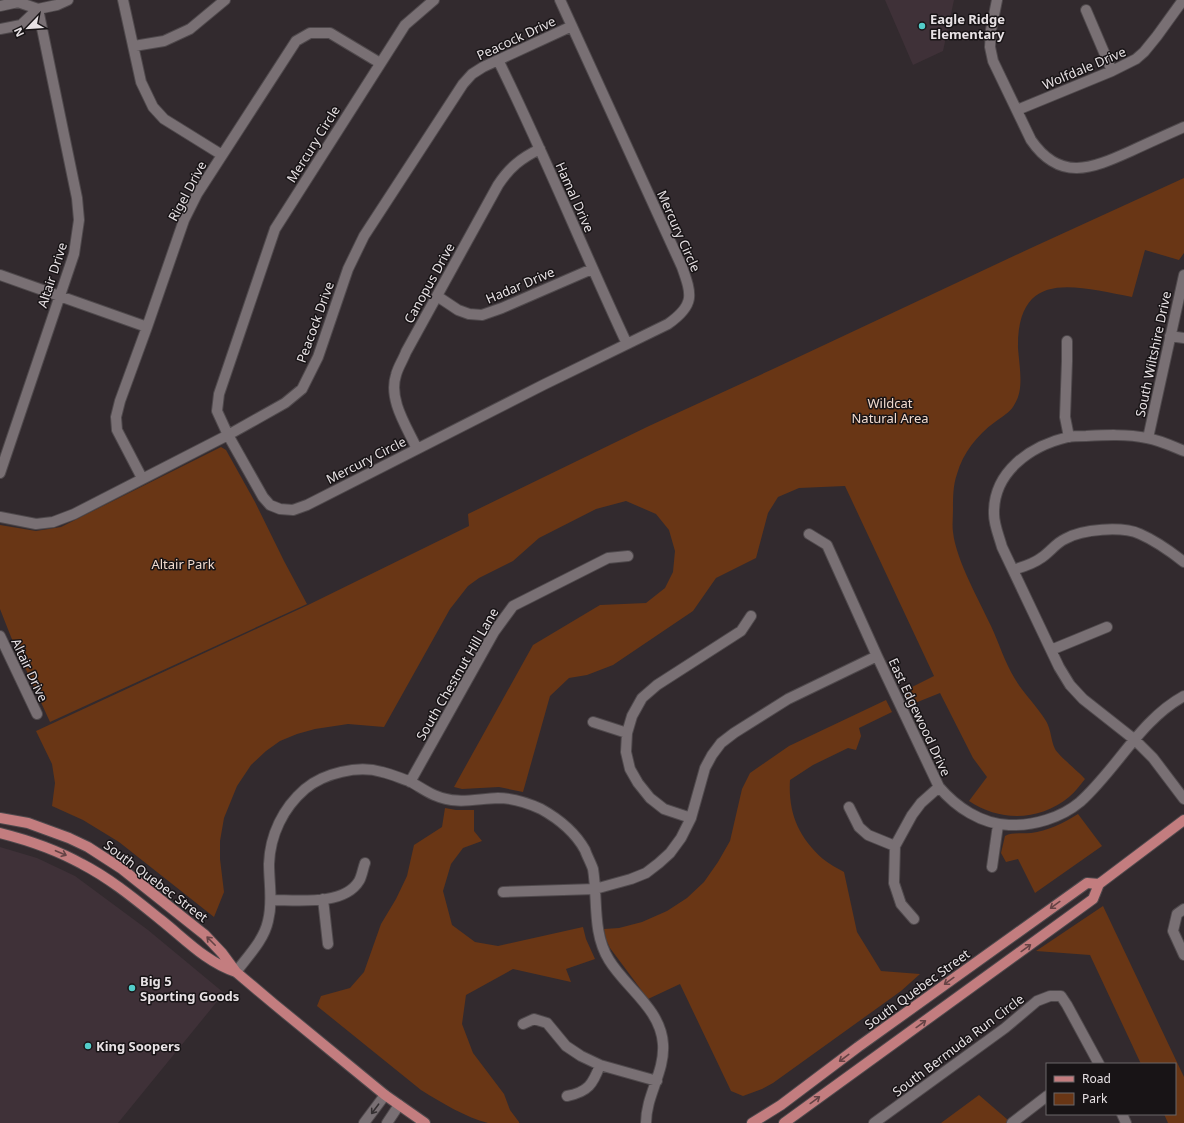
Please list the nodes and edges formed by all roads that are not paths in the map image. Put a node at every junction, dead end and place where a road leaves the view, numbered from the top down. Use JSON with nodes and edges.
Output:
{"nodes":[{"id":1,"x":68,"y":0,"type":"edge"},
{"id":2,"x":123,"y":0,"type":"edge"},
{"id":3,"x":225,"y":0,"type":"edge"},
{"id":4,"x":434,"y":0,"type":"edge"},
{"id":5,"x":560,"y":0,"type":"edge"},
{"id":6,"x":997,"y":0,"type":"edge"},
{"id":7,"x":1183,"y":0,"type":"edge"},
{"id":8,"x":0,"y":6,"type":"edge"},
{"id":9,"x":38,"y":9,"type":"junction"},
{"id":10,"x":1086,"y":10,"type":"dead end"},
{"id":11,"x":572,"y":26,"type":"junction"},
{"id":12,"x":0,"y":30,"type":"edge"},
{"id":13,"x":134,"y":46,"type":"junction"},
{"id":14,"x":498,"y":60,"type":"junction"},
{"id":15,"x":380,"y":63,"type":"junction"},
{"id":16,"x":1112,"y":71,"type":"junction"},
{"id":17,"x":1016,"y":110,"type":"junction"},
{"id":18,"x":1184,"y":127,"type":"edge"},
{"id":19,"x":540,"y":149,"type":"junction"},
{"id":20,"x":222,"y":155,"type":"junction"},
{"id":21,"x":592,"y":268,"type":"junction"},
{"id":22,"x":0,"y":275,"type":"edge"},
{"id":23,"x":1184,"y":275,"type":"edge"},
{"id":24,"x":60,"y":295,"type":"junction"},
{"id":25,"x":437,"y":296,"type":"junction"},
{"id":26,"x":147,"y":327,"type":"junction"},
{"id":27,"x":1170,"y":336,"type":"junction"},
{"id":28,"x":1184,"y":338,"type":"edge"},
{"id":29,"x":1067,"y":341,"type":"dead end"},
{"id":30,"x":627,"y":344,"type":"junction"},
{"id":31,"x":228,"y":434,"type":"junction"},
{"id":32,"x":1069,"y":437,"type":"junction"},
{"id":33,"x":1148,"y":438,"type":"junction"},
{"id":34,"x":417,"y":449,"type":"junction"},
{"id":35,"x":1184,"y":451,"type":"edge"},
{"id":36,"x":0,"y":472,"type":"edge"},
{"id":37,"x":142,"y":478,"type":"junction"},
{"id":38,"x":0,"y":517,"type":"edge"},
{"id":39,"x":809,"y":534,"type":"dead end"},
{"id":40,"x":628,"y":556,"type":"dead end"},
{"id":41,"x":1184,"y":562,"type":"edge"},
{"id":42,"x":1013,"y":570,"type":"junction"},
{"id":43,"x":751,"y":616,"type":"dead end"},
{"id":44,"x":1107,"y":627,"type":"dead end"},
{"id":45,"x":0,"y":636,"type":"edge"},
{"id":46,"x":1051,"y":650,"type":"junction"},
{"id":47,"x":877,"y":656,"type":"junction"},
{"id":48,"x":1184,"y":696,"type":"edge"},
{"id":49,"x":37,"y":714,"type":"dead end"},
{"id":50,"x":593,"y":722,"type":"dead end"},
{"id":51,"x":627,"y":733,"type":"junction"},
{"id":52,"x":1135,"y":740,"type":"junction"},
{"id":53,"x":410,"y":782,"type":"junction"},
{"id":54,"x":939,"y":787,"type":"junction"},
{"id":55,"x":1184,"y":799,"type":"edge"},
{"id":56,"x":849,"y":807,"type":"dead end"},
{"id":57,"x":0,"y":818,"type":"edge"},
{"id":58,"x":690,"y":818,"type":"junction"},
{"id":59,"x":1184,"y":820,"type":"edge"},
{"id":60,"x":998,"y":825,"type":"junction"},
{"id":61,"x":0,"y":833,"type":"edge"},
{"id":62,"x":895,"y":846,"type":"junction"},
{"id":63,"x":365,"y":863,"type":"dead end"},
{"id":64,"x":992,"y":867,"type":"dead end"},
{"id":65,"x":1100,"y":884,"type":"junction"},
{"id":66,"x":595,"y":889,"type":"junction"},
{"id":67,"x":503,"y":892,"type":"dead end"},
{"id":68,"x":272,"y":900,"type":"junction"},
{"id":69,"x":323,"y":900,"type":"junction"},
{"id":70,"x":1184,"y":909,"type":"edge"},
{"id":71,"x":914,"y":919,"type":"dead end"},
{"id":72,"x":328,"y":944,"type":"dead end"},
{"id":73,"x":1184,"y":955,"type":"edge"},
{"id":74,"x":236,"y":972,"type":"junction"},
{"id":75,"x":523,"y":1024,"type":"dead end"},
{"id":76,"x":1098,"y":1063,"type":"edge"},
{"id":77,"x":600,"y":1064,"type":"junction"},
{"id":78,"x":657,"y":1081,"type":"junction"},
{"id":79,"x":385,"y":1095,"type":"junction"},
{"id":80,"x":567,"y":1096,"type":"dead end"},
{"id":81,"x":1046,"y":1097,"type":"edge"},
{"id":82,"x":398,"y":1105,"type":"junction"},
{"id":83,"x":364,"y":1123,"type":"edge"},
{"id":84,"x":387,"y":1123,"type":"edge"},
{"id":85,"x":425,"y":1123,"type":"edge"},
{"id":86,"x":646,"y":1123,"type":"edge"},
{"id":87,"x":752,"y":1123,"type":"edge"},
{"id":88,"x":784,"y":1123,"type":"edge"},
{"id":89,"x":874,"y":1123,"type":"edge"},
{"id":90,"x":1012,"y":1123,"type":"edge"}],
"edges":[{"from":1,"to":9,"type":"street"},
{"from":2,"to":13,"type":"street"},
{"from":3,"to":13,"type":"street"},
{"from":4,"to":15,"type":"street","name":"Mercury Circle"},
{"from":5,"to":11,"type":"street","name":"Mercury Circle"},
{"from":6,"to":17,"type":"street"},
{"from":7,"to":16,"type":"street","name":"Wolfdale Drive"},
{"from":8,"to":9,"type":"street"},
{"from":9,"to":12,"type":"street"},
{"from":9,"to":24,"type":"street","name":"Altair Drive"},
{"from":10,"to":16,"type":"street"},
{"from":11,"to":14,"type":"street","name":"Peacock Drive"},
{"from":11,"to":30,"type":"street","name":"Mercury Circle"},
{"from":13,"to":20,"type":"street"},
{"from":14,"to":19,"type":"street","name":"Hamal Drive"},
{"from":14,"to":31,"type":"street","name":"Peacock Drive"},
{"from":15,"to":20,"type":"street","name":"Rigel Drive"},
{"from":15,"to":31,"type":"street","name":"Mercury Circle"},
{"from":16,"to":17,"type":"street","name":"Wolfdale Drive"},
{"from":17,"to":18,"type":"street"},
{"from":19,"to":21,"type":"street","name":"Hamal Drive"},
{"from":19,"to":25,"type":"street","name":"Canopus Drive"},
{"from":20,"to":26,"type":"street","name":"Rigel Drive"},
{"from":21,"to":25,"type":"street","name":"Hadar Drive"},
{"from":21,"to":30,"type":"street","name":"Hamal Drive"},
{"from":22,"to":24,"type":"street"},
{"from":23,"to":27,"type":"street","name":"South Wiltshire Drive"},
{"from":24,"to":26,"type":"street"},
{"from":24,"to":36,"type":"street","name":"Altair Drive"},
{"from":25,"to":34,"type":"street","name":"Canopus Drive"},
{"from":26,"to":37,"type":"street","name":"Rigel Drive"},
{"from":27,"to":28,"type":"street"},
{"from":27,"to":33,"type":"street","name":"South Wiltshire Drive"},
{"from":29,"to":32,"type":"street"},
{"from":30,"to":34,"type":"street","name":"Mercury Circle"},
{"from":31,"to":34,"type":"street","name":"Mercury Circle"},
{"from":31,"to":37,"type":"street","name":"Peacock Drive"},
{"from":32,"to":33,"type":"street"},
{"from":32,"to":42,"type":"street"},
{"from":33,"to":35,"type":"street"},
{"from":37,"to":38,"type":"street","name":"Peacock Drive"},
{"from":39,"to":47,"type":"street","name":"East Edgewood Drive"},
{"from":40,"to":53,"type":"street","name":"South Chestnut Hill Lane"},
{"from":41,"to":42,"type":"street"},
{"from":42,"to":46,"type":"street"},
{"from":43,"to":51,"type":"street"},
{"from":44,"to":46,"type":"street"},
{"from":45,"to":49,"type":"street","name":"Altair Drive"},
{"from":46,"to":52,"type":"street"},
{"from":47,"to":54,"type":"street","name":"East Edgewood Drive"},
{"from":47,"to":58,"type":"street"},
{"from":48,"to":52,"type":"street","name":"East Edgewood Drive"},
{"from":50,"to":51,"type":"street"},
{"from":51,"to":58,"type":"street"},
{"from":52,"to":55,"type":"street"},
{"from":52,"to":60,"type":"street","name":"East Edgewood Drive"},
{"from":53,"to":66,"type":"street"},
{"from":53,"to":68,"type":"street"},
{"from":54,"to":60,"type":"street","name":"East Edgewood Drive"},
{"from":54,"to":62,"type":"street"},
{"from":56,"to":62,"type":"street"},
{"from":74,"to":57,"type":"main road","name":"South Quebec Street","one_way":true},
{"from":58,"to":66,"type":"street"},
{"from":59,"to":65,"type":"main road","name":"South Quebec Street"},
{"from":60,"to":64,"type":"street"},
{"from":61,"to":74,"type":"main road","name":"South Quebec Street","one_way":true},
{"from":62,"to":71,"type":"street"},
{"from":63,"to":69,"type":"street"},
{"from":65,"to":87,"type":"main road","name":"South Quebec Street","one_way":true},
{"from":88,"to":65,"type":"main road","name":"South Quebec Street","one_way":true},
{"from":66,"to":67,"type":"street"},
{"from":66,"to":78,"type":"street"},
{"from":68,"to":69,"type":"street"},
{"from":68,"to":74,"type":"street"},
{"from":69,"to":72,"type":"street"},
{"from":70,"to":73,"type":"street"},
{"from":74,"to":79,"type":"main road","name":"South Quebec Street"},
{"from":75,"to":77,"type":"street"},
{"from":76,"to":89,"type":"street","name":"South Bermuda Run Circle"},
{"from":77,"to":78,"type":"street"},
{"from":77,"to":80,"type":"street"},
{"from":78,"to":86,"type":"street"},
{"from":79,"to":82,"type":"main road","name":"South Quebec Street"},
{"from":79,"to":83,"type":"street","one_way":true},
{"from":81,"to":90,"type":"street"},
{"from":82,"to":84,"type":"street"},
{"from":82,"to":85,"type":"main road","name":"South Quebec Street"}]}
